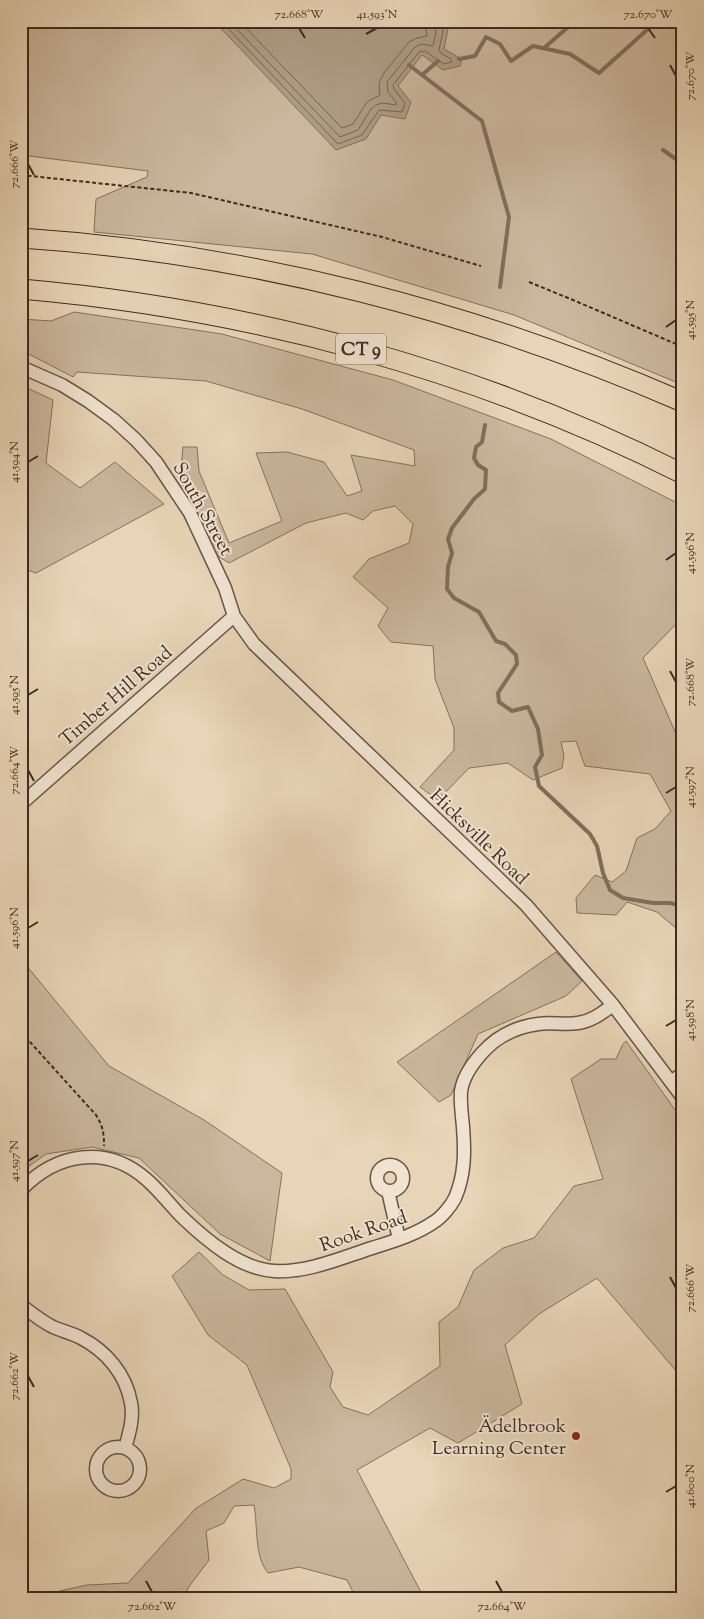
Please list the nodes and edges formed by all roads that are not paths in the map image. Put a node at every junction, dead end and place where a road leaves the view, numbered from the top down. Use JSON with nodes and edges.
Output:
{"nodes":[{"id":1,"x":21,"y":238,"type":"edge"},
{"id":2,"x":21,"y":289,"type":"edge"},
{"id":3,"x":21,"y":367,"type":"edge"},
{"id":4,"x":683,"y":402,"type":"edge"},
{"id":5,"x":683,"y":474,"type":"edge"},
{"id":6,"x":234,"y":616,"type":"junction"},
{"id":7,"x":21,"y":804,"type":"edge"},
{"id":8,"x":613,"y":1005,"type":"junction"},
{"id":9,"x":683,"y":1073,"type":"edge"},
{"id":10,"x":671,"y":1082,"type":"junction"},
{"id":11,"x":683,"y":1098,"type":"edge"},
{"id":12,"x":21,"y":1190,"type":"edge"},
{"id":13,"x":388,"y":1192,"type":"dead end"},
{"id":14,"x":399,"y":1240,"type":"junction"},
{"id":15,"x":21,"y":1304,"type":"edge"},
{"id":16,"x":125,"y":1448,"type":"dead end"}],
"edges":[{"from":1,"to":4,"type":"highway"},
{"from":2,"to":5,"type":"highway","number":"CT 9"},
{"from":3,"to":6,"type":"street","name":"South Street"},
{"from":6,"to":7,"type":"street","name":"Timber Hill Road"},
{"from":6,"to":8,"type":"street","name":"Hicksville Road"},
{"from":8,"to":10,"type":"street","name":"Hicksville Road"},
{"from":8,"to":14,"type":"street","name":"Rook Road"},
{"from":9,"to":10,"type":"street"},
{"from":10,"to":11,"type":"street","name":"Hicksville Road"},
{"from":12,"to":14,"type":"street","name":"Rook Road"},
{"from":13,"to":14,"type":"street"},
{"from":15,"to":16,"type":"street"}]}
